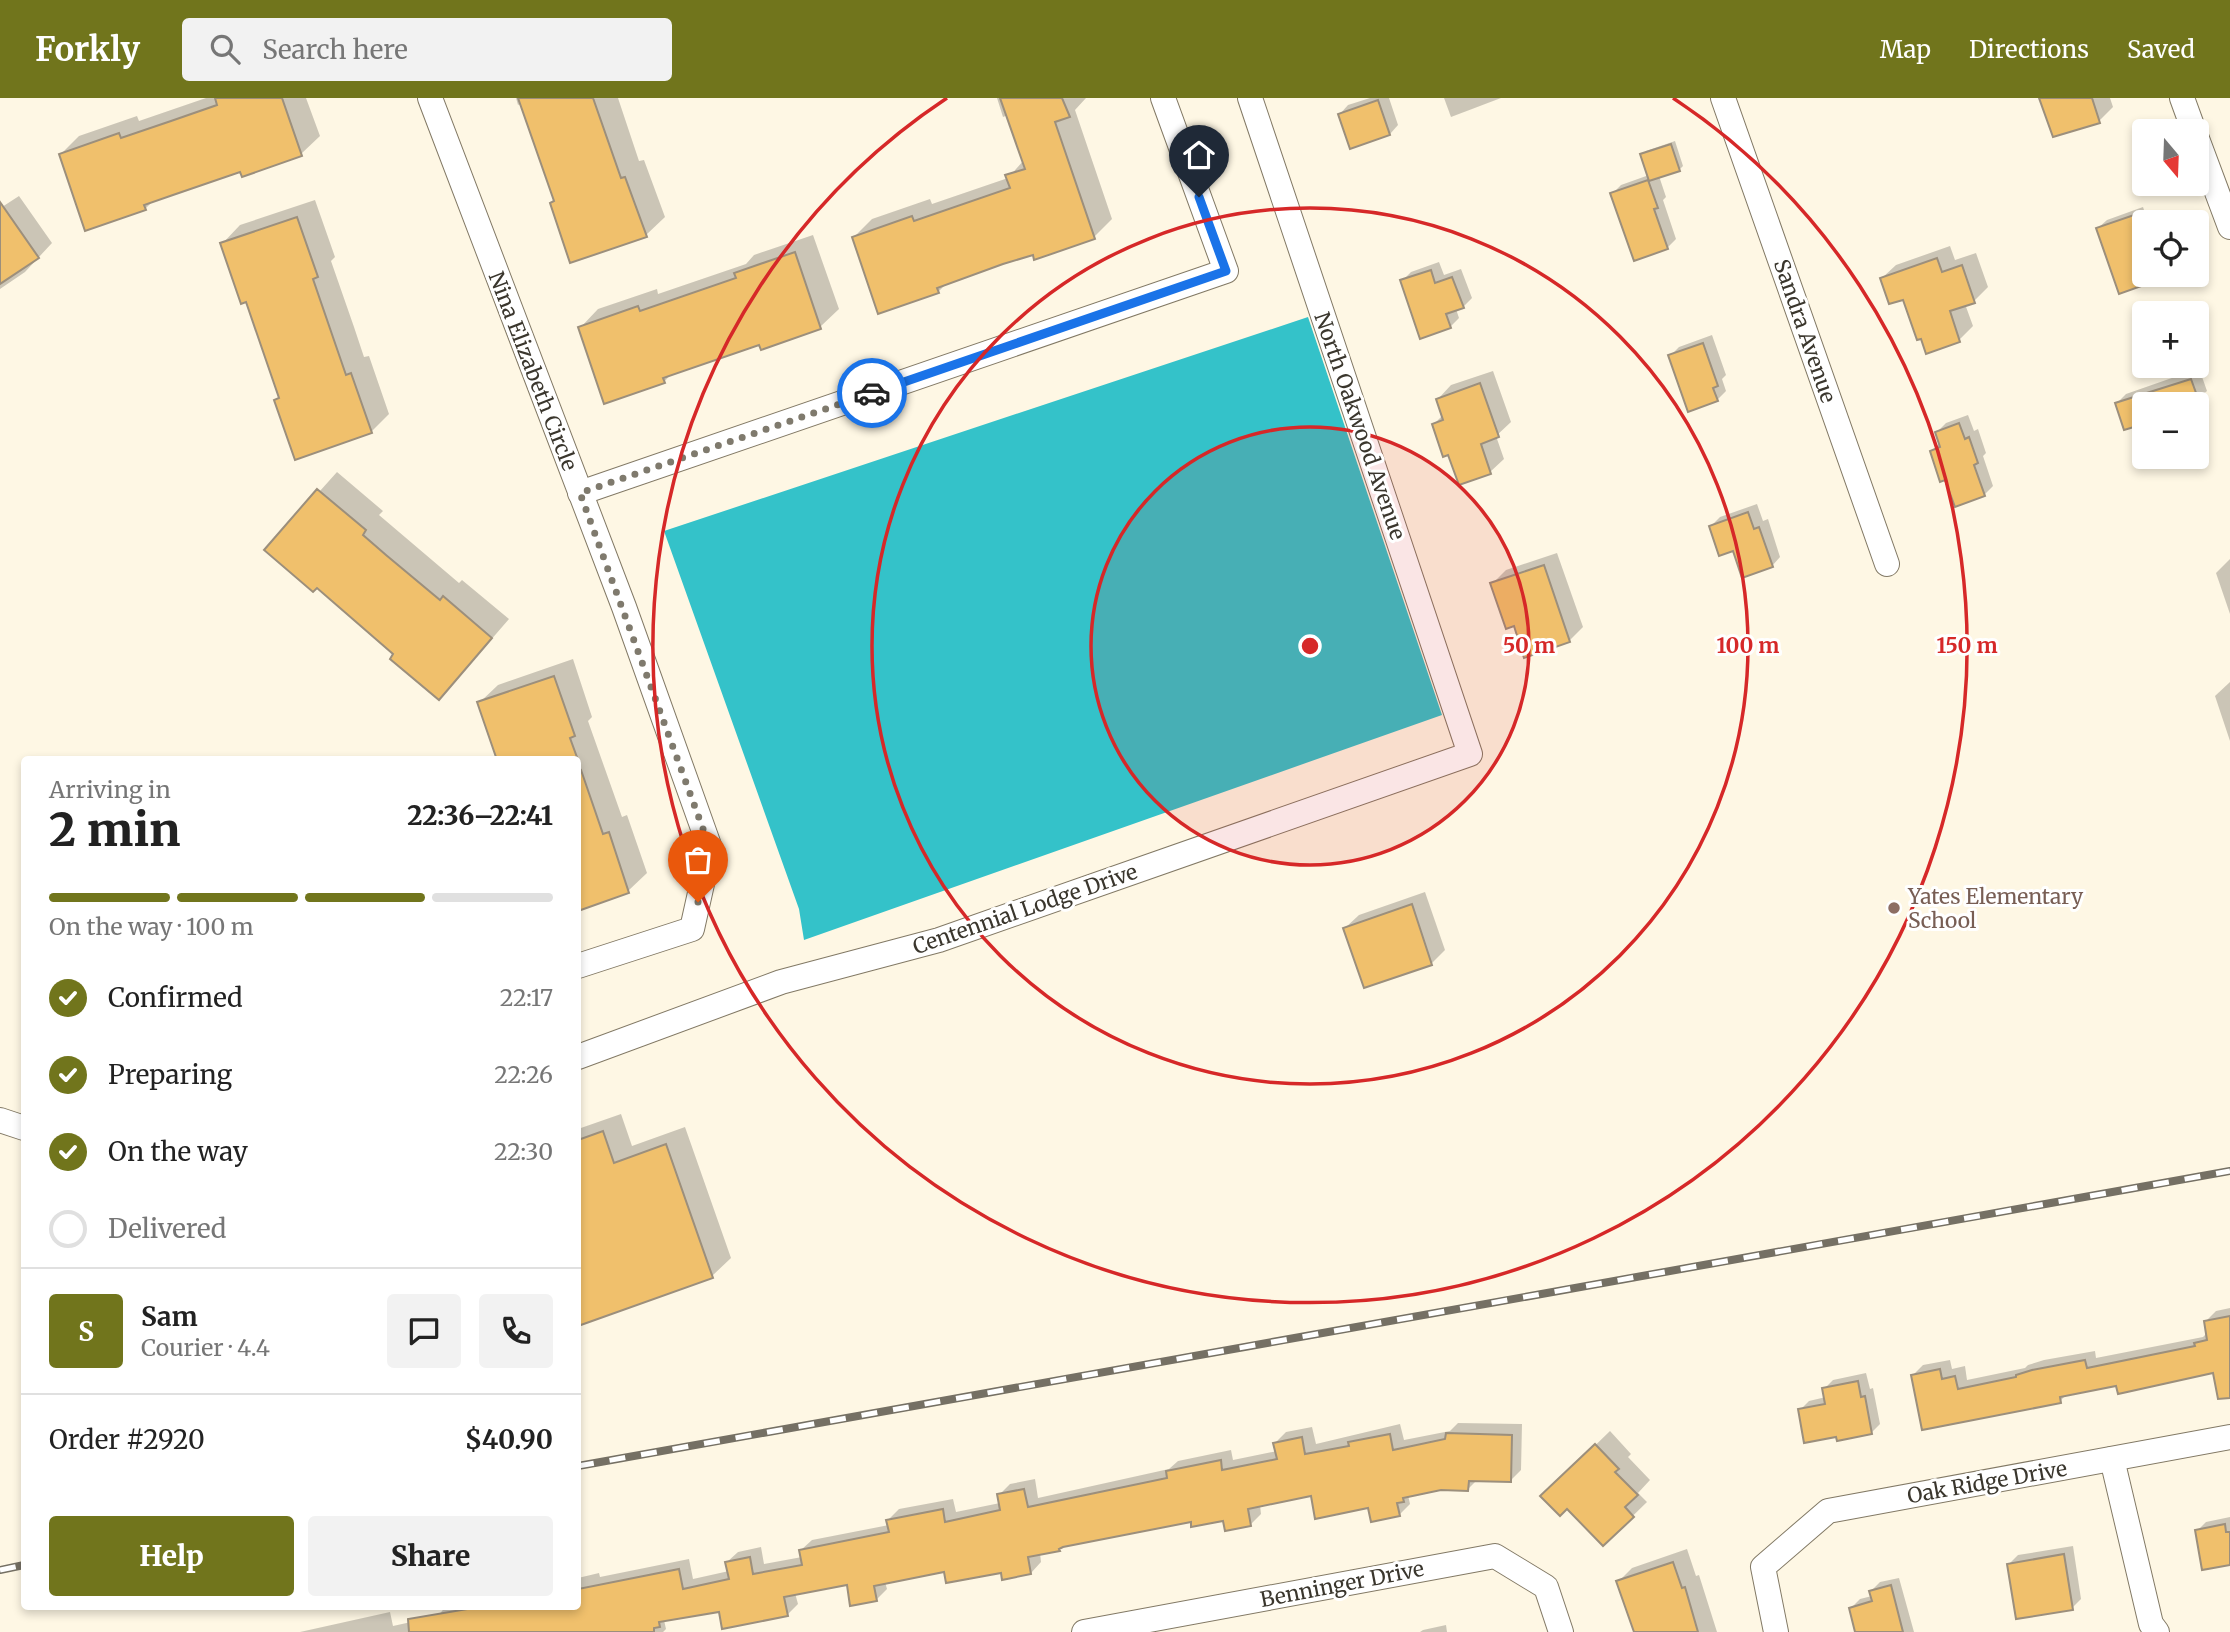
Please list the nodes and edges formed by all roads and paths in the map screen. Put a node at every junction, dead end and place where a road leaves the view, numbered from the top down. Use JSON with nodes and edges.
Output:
{"nodes":[{"id":1,"x":430,"y":98,"type":"edge"},
{"id":2,"x":1163,"y":98,"type":"edge"},
{"id":3,"x":1250,"y":98,"type":"edge"},
{"id":4,"x":1723,"y":98,"type":"edge"},
{"id":5,"x":2182,"y":98,"type":"edge"},
{"id":6,"x":2190,"y":119,"type":"edge"},
{"id":7,"x":2209,"y":171,"type":"edge"},
{"id":8,"x":2230,"y":227,"type":"edge"},
{"id":9,"x":580,"y":493,"type":"junction"},
{"id":10,"x":1887,"y":564,"type":"dead end"},
{"id":11,"x":1471,"y":754,"type":"joint"},
{"id":12,"x":581,"y":965,"type":"edge"},
{"id":13,"x":581,"y":1055,"type":"edge"},
{"id":14,"x":0,"y":1120,"type":"edge"},
{"id":15,"x":21,"y":1127,"type":"edge"},
{"id":16,"x":2230,"y":1437,"type":"edge"},
{"id":17,"x":2112,"y":1459,"type":"junction"},
{"id":18,"x":1084,"y":1632,"type":"edge"},
{"id":19,"x":1561,"y":1632,"type":"edge"},
{"id":20,"x":1776,"y":1632,"type":"edge"},
{"id":21,"x":2157,"y":1632,"type":"edge"}],
"edges":[{"from":1,"to":9,"type":"street","name":"Nina Elizabeth Circle"},
{"from":2,"to":9,"type":"street"},
{"from":3,"to":11,"type":"street","name":"North Oakwood Avenue"},
{"from":4,"to":10,"type":"street","name":"Sandra Avenue"},
{"from":5,"to":6,"type":"street"},
{"from":7,"to":8,"type":"street"},
{"from":9,"to":12,"type":"street","name":"Nina Elizabeth Circle"},
{"from":11,"to":13,"type":"street","name":"Centennial Lodge Drive"},
{"from":14,"to":15,"type":"street"},
{"from":16,"to":17,"type":"street","name":"Oak Ridge Drive"},
{"from":17,"to":20,"type":"street","name":"Oak Ridge Drive"},
{"from":17,"to":21,"type":"street"},
{"from":18,"to":19,"type":"street","name":"Benninger Drive"}]}
